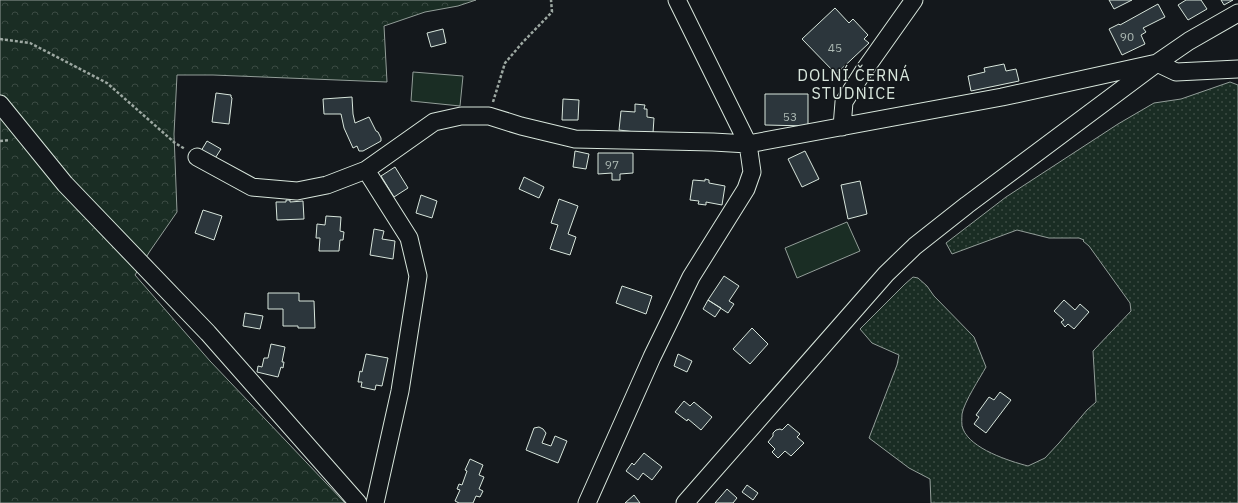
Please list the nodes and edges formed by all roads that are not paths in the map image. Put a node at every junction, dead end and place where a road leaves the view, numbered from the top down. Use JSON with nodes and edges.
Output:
{"nodes":[{"id":1,"x":677,"y":0,"type":"edge"},
{"id":2,"x":914,"y":0,"type":"edge"},
{"id":3,"x":1238,"y":13,"type":"edge"},
{"id":4,"x":1157,"y":63,"type":"junction"},
{"id":5,"x":1238,"y":69,"type":"edge"},
{"id":6,"x":0,"y":104,"type":"edge"},
{"id":7,"x":842,"y":127,"type":"junction"},
{"id":8,"x":748,"y":144,"type":"junction"},
{"id":9,"x":197,"y":157,"type":"road end"},
{"id":10,"x":366,"y":170,"type":"junction"},
{"id":11,"x":358,"y":503,"type":"edge"},
{"id":12,"x":375,"y":503,"type":"edge"},
{"id":13,"x":587,"y":503,"type":"edge"},
{"id":14,"x":685,"y":503,"type":"edge"}],
"edges":[{"from":1,"to":8,"type":"street"},
{"from":2,"to":7,"type":"street"},
{"from":3,"to":4,"type":"street"},
{"from":4,"to":5,"type":"street"},
{"from":4,"to":7,"type":"street"},
{"from":4,"to":14,"type":"street"},
{"from":6,"to":11,"type":"street"},
{"from":7,"to":8,"type":"street"},
{"from":8,"to":10,"type":"street"},
{"from":8,"to":13,"type":"street"},
{"from":9,"to":10,"type":"street"},
{"from":10,"to":12,"type":"street"}]}
